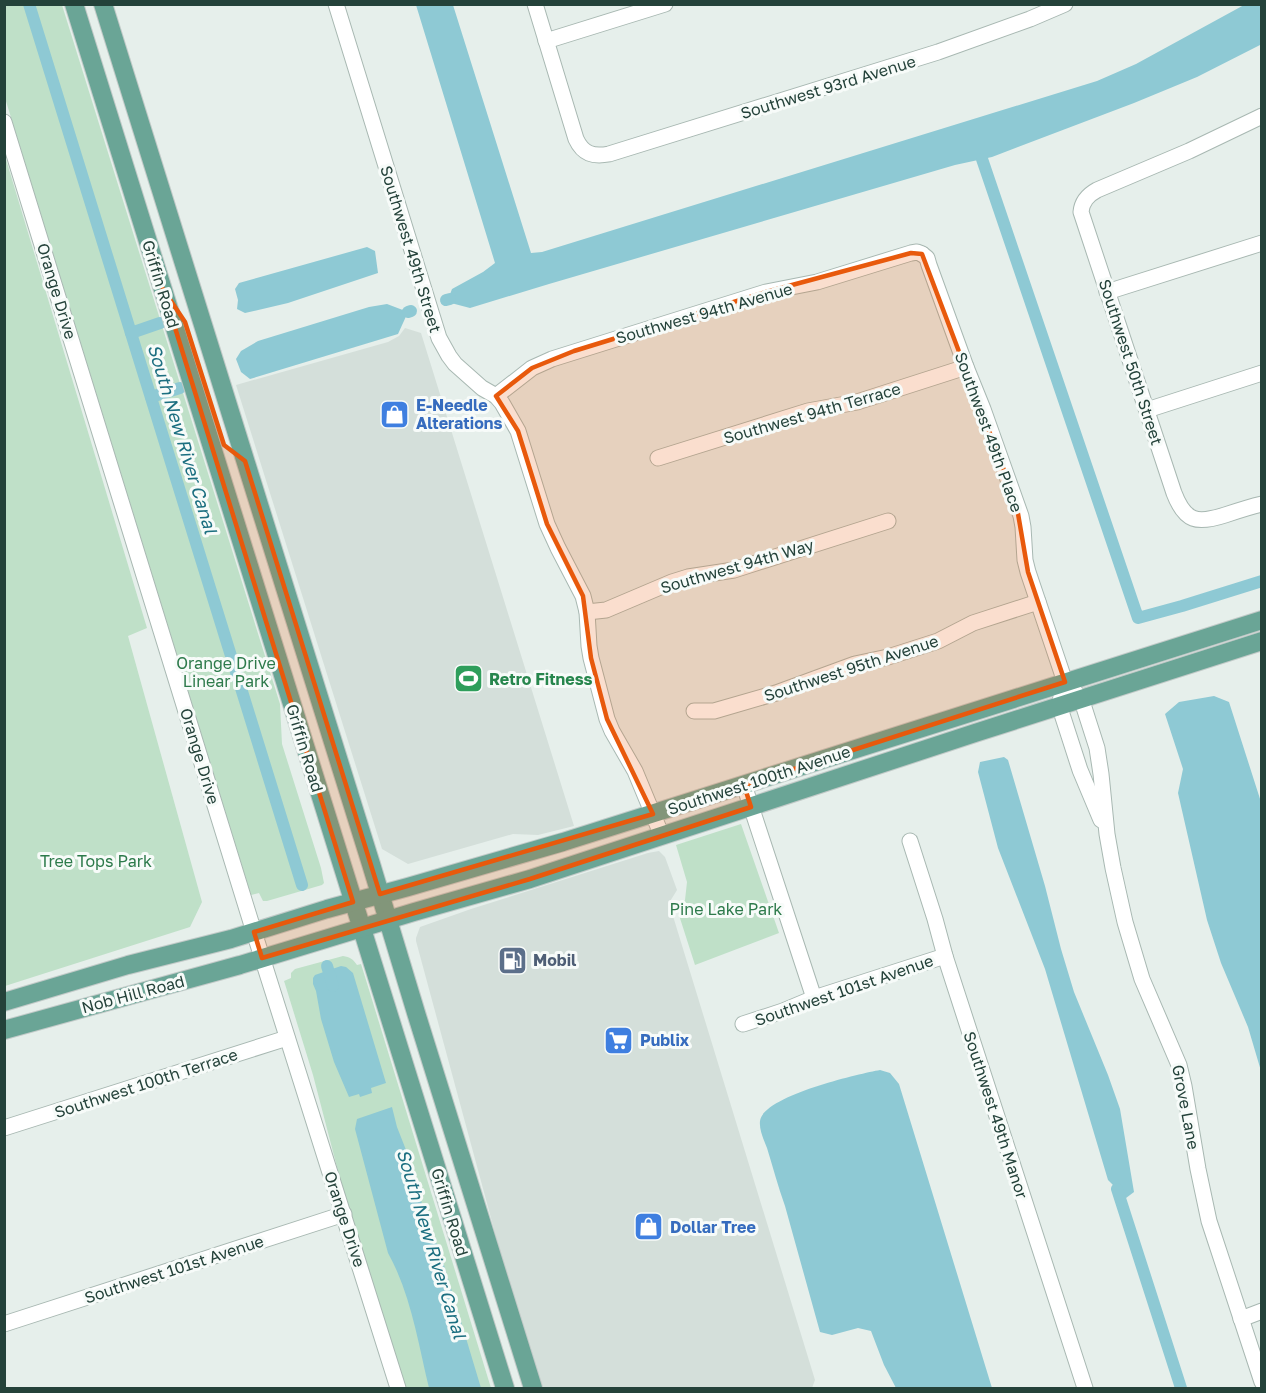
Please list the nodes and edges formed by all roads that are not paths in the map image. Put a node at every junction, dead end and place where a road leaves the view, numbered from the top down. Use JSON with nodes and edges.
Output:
{"nodes":[{"id":1,"x":74,"y":4,"type":"edge"},
{"id":2,"x":103,"y":4,"type":"edge"},
{"id":3,"x":336,"y":4,"type":"edge"},
{"id":4,"x":535,"y":4,"type":"edge"},
{"id":5,"x":665,"y":4,"type":"edge"},
{"id":6,"x":1065,"y":4,"type":"edge"},
{"id":7,"x":546,"y":41,"type":"junction"},
{"id":8,"x":104,"y":100,"type":"junction"},
{"id":9,"x":1262,"y":116,"type":"edge"},
{"id":10,"x":4,"y":122,"type":"edge"},
{"id":11,"x":1262,"y":243,"type":"edge"},
{"id":12,"x":924,"y":247,"type":"joint"},
{"id":13,"x":179,"y":252,"type":"junction"},
{"id":14,"x":163,"y":289,"type":"junction"},
{"id":15,"x":1107,"y":292,"type":"junction"},
{"id":16,"x":966,"y":367,"type":"junction"},
{"id":17,"x":1262,"y":373,"type":"edge"},
{"id":18,"x":496,"y":396,"type":"junction"},
{"id":19,"x":1147,"y":410,"type":"junction"},
{"id":20,"x":658,"y":458,"type":"dead end"},
{"id":21,"x":245,"y":461,"type":"junction"},
{"id":22,"x":1262,"y":504,"type":"edge"},
{"id":23,"x":888,"y":522,"type":"dead end"},
{"id":24,"x":1038,"y":602,"type":"junction"},
{"id":25,"x":587,"y":612,"type":"junction"},
{"id":26,"x":1262,"y":620,"type":"edge"},
{"id":27,"x":1262,"y":641,"type":"edge"},
{"id":28,"x":1065,"y":682,"type":"junction"},
{"id":29,"x":1080,"y":698,"type":"junction"},
{"id":30,"x":1059,"y":705,"type":"junction"},
{"id":31,"x":694,"y":711,"type":"dead end"},
{"id":32,"x":744,"y":785,"type":"junction"},
{"id":33,"x":751,"y":807,"type":"junction"},
{"id":34,"x":653,"y":814,"type":"junction"},
{"id":35,"x":1107,"y":834,"type":"junction"},
{"id":36,"x":662,"y":836,"type":"junction"},
{"id":37,"x":910,"y":841,"type":"dead end"},
{"id":38,"x":380,"y":894,"type":"junction"},
{"id":39,"x":353,"y":902,"type":"junction"},
{"id":40,"x":388,"y":919,"type":"junction"},
{"id":41,"x":361,"y":927,"type":"junction"},
{"id":42,"x":254,"y":932,"type":"junction"},
{"id":43,"x":945,"y":956,"type":"junction"},
{"id":44,"x":262,"y":958,"type":"junction"},
{"id":45,"x":814,"y":998,"type":"junction"},
{"id":46,"x":4,"y":1002,"type":"edge"},
{"id":47,"x":743,"y":1024,"type":"dead end"},
{"id":48,"x":4,"y":1030,"type":"edge"},
{"id":49,"x":287,"y":1038,"type":"junction"},
{"id":50,"x":4,"y":1128,"type":"edge"},
{"id":51,"x":344,"y":1214,"type":"junction"},
{"id":52,"x":1262,"y":1311,"type":"edge"},
{"id":53,"x":1241,"y":1319,"type":"junction"},
{"id":54,"x":4,"y":1324,"type":"edge"},
{"id":55,"x":1262,"y":1382,"type":"edge"},
{"id":56,"x":398,"y":1389,"type":"edge"},
{"id":57,"x":505,"y":1389,"type":"edge"},
{"id":58,"x":533,"y":1389,"type":"edge"},
{"id":59,"x":1085,"y":1389,"type":"edge"}],
"edges":[{"from":1,"to":8,"type":"main road","name":"Griffin Road"},
{"from":2,"to":13,"type":"main road","name":"Griffin Road"},
{"from":3,"to":18,"type":"street","name":"Southwest 49th Street"},
{"from":4,"to":7,"type":"street"},
{"from":5,"to":7,"type":"street"},
{"from":6,"to":7,"type":"street","name":"Southwest 93rd Avenue"},
{"from":8,"to":13,"type":"main road"},
{"from":8,"to":14,"type":"main road","name":"Griffin Road"},
{"from":9,"to":15,"type":"street","name":"Southwest 50th Street"},
{"from":10,"to":42,"type":"street","name":"Orange Drive"},
{"from":11,"to":15,"type":"street"},
{"from":12,"to":16,"type":"street","name":"Southwest 49th Place"},
{"from":12,"to":18,"type":"street","name":"Southwest 94th Avenue"},
{"from":13,"to":21,"type":"main road","name":"Griffin Road"},
{"from":14,"to":21,"type":"main road"},
{"from":14,"to":39,"type":"main road","name":"Griffin Road"},
{"from":15,"to":19,"type":"street","name":"Southwest 50th Street"},
{"from":16,"to":20,"type":"street","name":"Southwest 94th Terrace"},
{"from":16,"to":24,"type":"street","name":"Southwest 49th Place"},
{"from":17,"to":19,"type":"street"},
{"from":18,"to":25,"type":"street","name":"Southwest 49th Street"},
{"from":19,"to":22,"type":"street","name":"Southwest 50th Street"},
{"from":21,"to":38,"type":"main road","name":"Griffin Road"},
{"from":23,"to":25,"type":"street","name":"Southwest 94th Way"},
{"from":24,"to":28,"type":"street","name":"Southwest 49th Place"},
{"from":24,"to":31,"type":"street","name":"Southwest 95th Avenue"},
{"from":25,"to":34,"type":"street","name":"Southwest 49th Street"},
{"from":26,"to":28,"type":"main road","name":"Southwest 100th Avenue"},
{"from":27,"to":29,"type":"main road","name":"Southwest 100th Avenue"},
{"from":28,"to":29,"type":"street","name":"Grove Lane"},
{"from":28,"to":30,"type":"street"},
{"from":28,"to":32,"type":"main road","name":"Southwest 100th Avenue"},
{"from":29,"to":30,"type":"main road","name":"Southwest 100th Avenue"},
{"from":29,"to":35,"type":"street","name":"Grove Lane"},
{"from":30,"to":33,"type":"main road","name":"Southwest 100th Avenue"},
{"from":30,"to":35,"type":"street","name":"Grove Lane"},
{"from":32,"to":33,"type":"street"},
{"from":32,"to":34,"type":"main road","name":"Southwest 100th Avenue"},
{"from":33,"to":36,"type":"main road","name":"Southwest 100th Avenue"},
{"from":33,"to":45,"type":"street"},
{"from":34,"to":36,"type":"street","name":"Southwest 49th Street"},
{"from":34,"to":38,"type":"main road","name":"Southwest 100th Avenue"},
{"from":35,"to":53,"type":"street","name":"Grove Lane"},
{"from":36,"to":40,"type":"main road","name":"Southwest 100th Avenue"},
{"from":37,"to":43,"type":"street","name":"Southwest 49th Manor"},
{"from":38,"to":39,"type":"main road","name":"Southwest 100th Avenue"},
{"from":38,"to":40,"type":"main road","name":"Griffin Road"},
{"from":39,"to":41,"type":"main road","name":"Griffin Road"},
{"from":39,"to":42,"type":"main road","name":"Southwest 100th Avenue"},
{"from":40,"to":41,"type":"main road","name":"Southwest 100th Avenue"},
{"from":40,"to":58,"type":"main road","name":"Griffin Road"},
{"from":41,"to":44,"type":"main road","name":"Southwest 100th Avenue"},
{"from":41,"to":57,"type":"main road","name":"Griffin Road"},
{"from":42,"to":44,"type":"street","name":"Orange Drive"},
{"from":42,"to":46,"type":"main road","name":"Nob Hill Road"},
{"from":43,"to":45,"type":"street","name":"Southwest 101st Avenue"},
{"from":43,"to":59,"type":"street","name":"Southwest 49th Manor"},
{"from":44,"to":48,"type":"main road","name":"Nob Hill Road"},
{"from":44,"to":49,"type":"street","name":"Orange Drive"},
{"from":45,"to":47,"type":"street","name":"Southwest 101st Avenue"},
{"from":49,"to":50,"type":"street","name":"Southwest 100th Terrace"},
{"from":49,"to":51,"type":"street","name":"Orange Drive"},
{"from":51,"to":54,"type":"street","name":"Southwest 101st Avenue"},
{"from":51,"to":56,"type":"street","name":"Orange Drive"},
{"from":52,"to":53,"type":"street"},
{"from":53,"to":55,"type":"street","name":"Grove Lane"}]}
